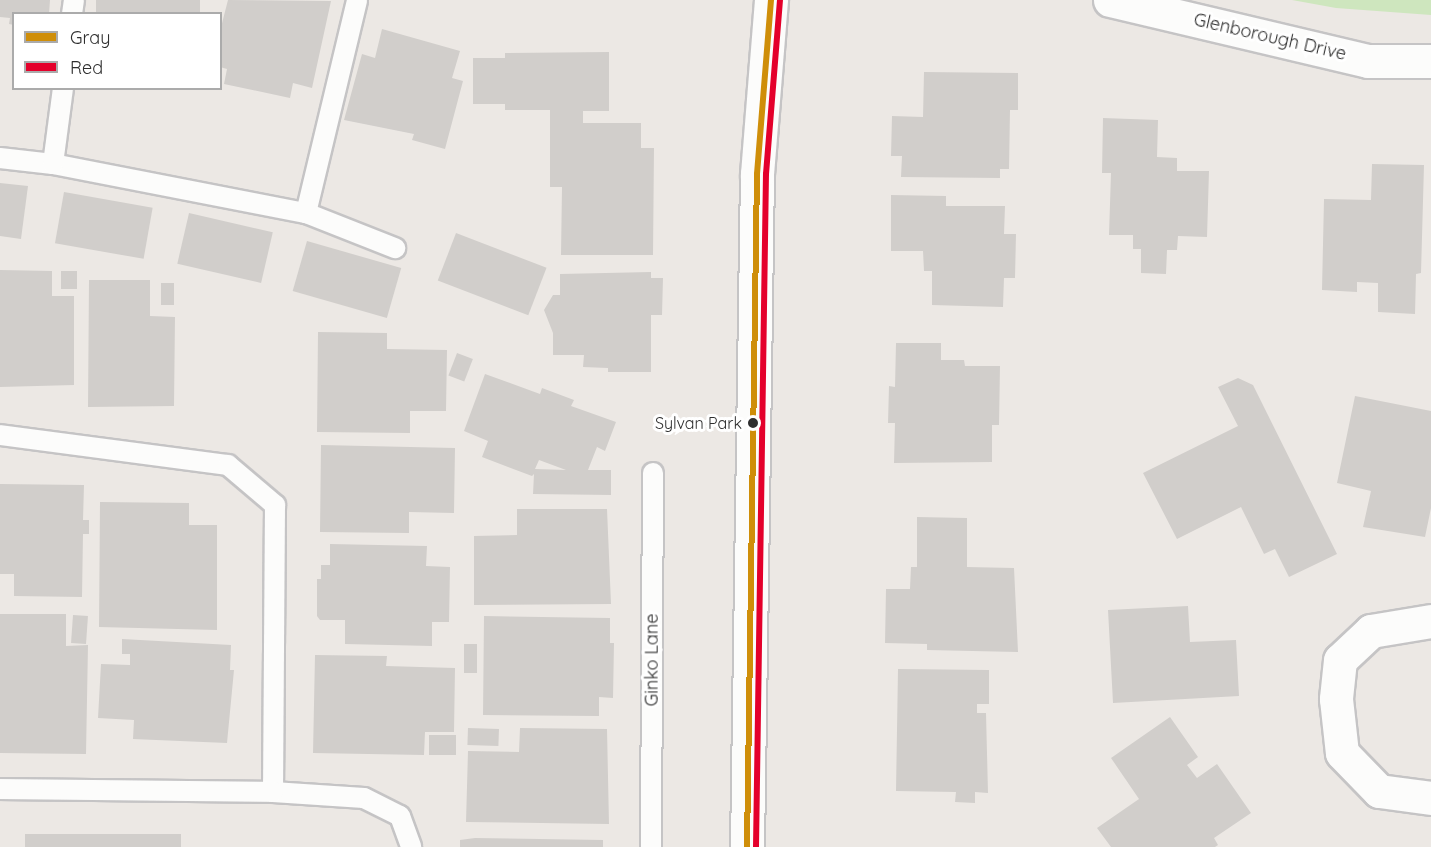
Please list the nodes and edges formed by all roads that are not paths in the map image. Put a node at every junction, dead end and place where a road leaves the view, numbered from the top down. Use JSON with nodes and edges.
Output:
{"nodes":[{"id":1,"x":357,"y":0,"type":"edge"},
{"id":2,"x":771,"y":0,"type":"edge"},
{"id":3,"x":1110,"y":0,"type":"edge"},
{"id":4,"x":1431,"y":61,"type":"edge"},
{"id":5,"x":63,"y":90,"type":"edge"},
{"id":6,"x":0,"y":158,"type":"edge"},
{"id":7,"x":53,"y":164,"type":"junction"},
{"id":8,"x":306,"y":213,"type":"junction"},
{"id":9,"x":395,"y":248,"type":"dead end"},
{"id":10,"x":0,"y":435,"type":"edge"},
{"id":11,"x":653,"y":473,"type":"dead end"},
{"id":12,"x":1431,"y":621,"type":"edge"},
{"id":13,"x":0,"y":789,"type":"edge"},
{"id":14,"x":273,"y":792,"type":"junction"},
{"id":15,"x":1431,"y":798,"type":"edge"},
{"id":16,"x":411,"y":847,"type":"edge"},
{"id":17,"x":651,"y":847,"type":"edge"},
{"id":18,"x":747,"y":847,"type":"edge"}],
"edges":[{"from":1,"to":8,"type":"lane"},
{"from":2,"to":18,"type":"street"},
{"from":3,"to":4,"type":"street","name":"Glenborough Drive"},
{"from":5,"to":7,"type":"lane"},
{"from":6,"to":7,"type":"lane"},
{"from":7,"to":8,"type":"lane"},
{"from":8,"to":9,"type":"lane"},
{"from":10,"to":14,"type":"lane"},
{"from":11,"to":17,"type":"lane","name":"Ginko Lane"},
{"from":12,"to":15,"type":"street"},
{"from":13,"to":14,"type":"lane"},
{"from":14,"to":16,"type":"lane"}]}
